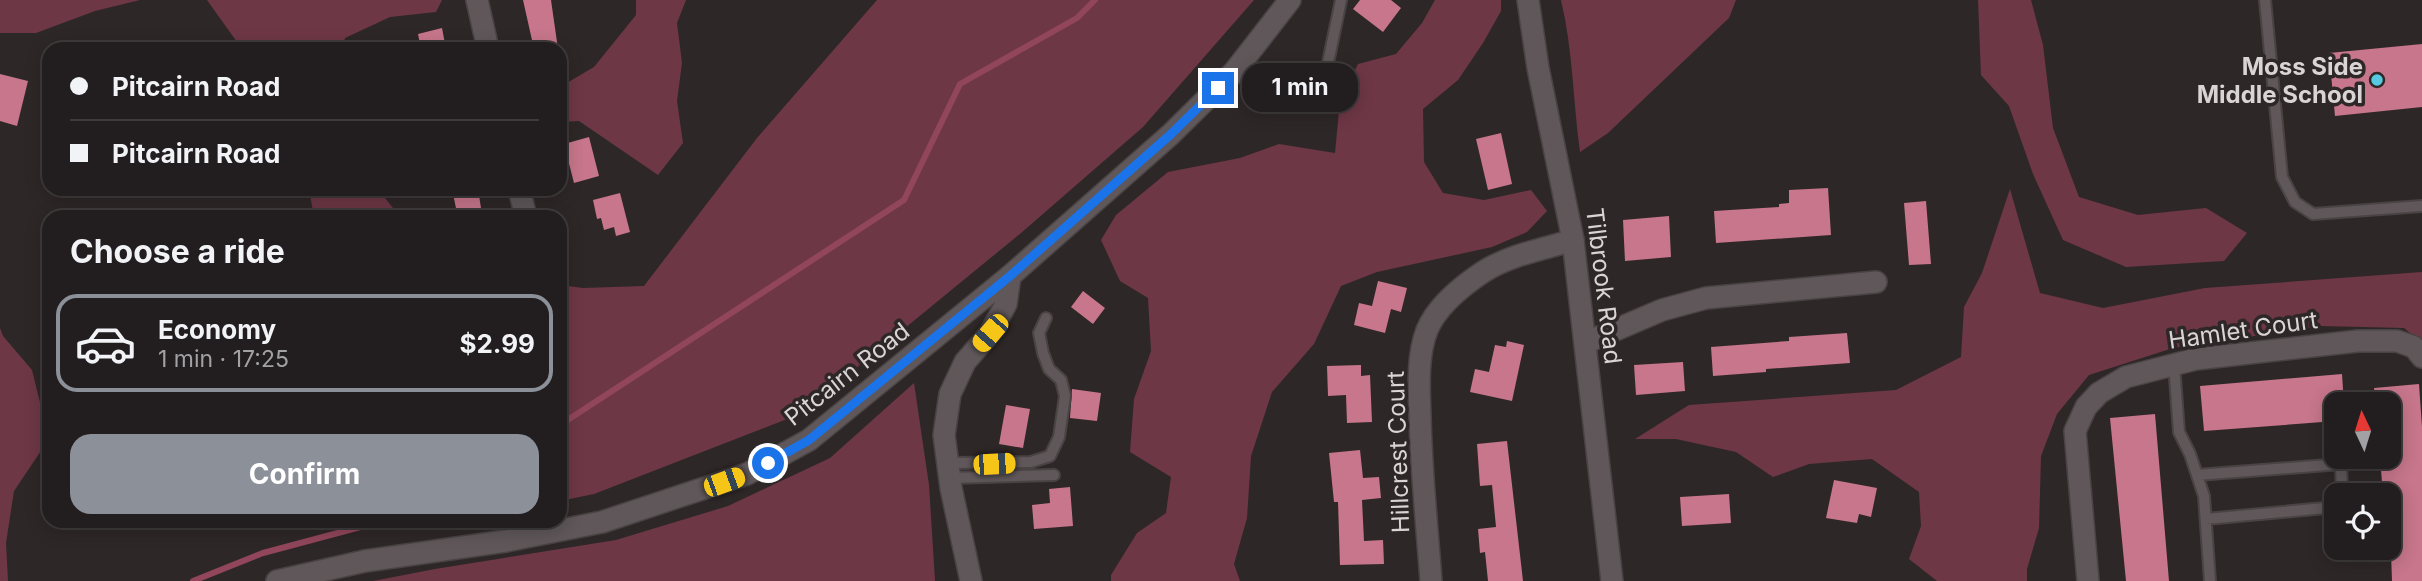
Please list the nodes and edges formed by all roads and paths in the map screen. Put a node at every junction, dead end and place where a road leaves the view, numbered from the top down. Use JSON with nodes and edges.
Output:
{"nodes":[{"id":1,"x":477,"y":0,"type":"edge"},
{"id":2,"x":1290,"y":0,"type":"edge"},
{"id":3,"x":1341,"y":0,"type":"edge"},
{"id":4,"x":1528,"y":0,"type":"edge"},
{"id":5,"x":2265,"y":0,"type":"edge"},
{"id":6,"x":486,"y":42,"type":"edge"},
{"id":7,"x":1234,"y":72,"type":"junction"},
{"id":8,"x":2422,"y":206,"type":"edge"},
{"id":9,"x":1573,"y":240,"type":"junction"},
{"id":10,"x":1010,"y":276,"type":"junction"},
{"id":11,"x":1875,"y":282,"type":"dead end"},
{"id":12,"x":1046,"y":318,"type":"dead end"},
{"id":13,"x":1585,"y":343,"type":"junction"},
{"id":14,"x":2422,"y":357,"type":"edge"},
{"id":15,"x":2174,"y":364,"type":"junction"},
{"id":16,"x":949,"y":470,"type":"junction"},
{"id":17,"x":1054,"y":475,"type":"dead end"},
{"id":18,"x":2197,"y":475,"type":"junction"},
{"id":19,"x":2341,"y":483,"type":"edge"},
{"id":20,"x":2324,"y":508,"type":"edge"},
{"id":21,"x":2206,"y":519,"type":"junction"},
{"id":22,"x":277,"y":581,"type":"edge"},
{"id":23,"x":971,"y":581,"type":"edge"},
{"id":24,"x":1431,"y":581,"type":"edge"},
{"id":25,"x":1612,"y":581,"type":"edge"},
{"id":26,"x":2088,"y":581,"type":"edge"},
{"id":27,"x":2210,"y":581,"type":"edge"}],
"edges":[{"from":1,"to":6,"type":"street"},
{"from":2,"to":7,"type":"street","name":"Pitcairn Road"},
{"from":3,"to":7,"type":"lane"},
{"from":4,"to":9,"type":"street","name":"Tilbrook Road"},
{"from":5,"to":8,"type":"lane"},
{"from":7,"to":10,"type":"street","name":"Pitcairn Road"},
{"from":9,"to":13,"type":"street","name":"Tilbrook Road"},
{"from":9,"to":24,"type":"street","name":"Hillcrest Court"},
{"from":10,"to":16,"type":"street"},
{"from":10,"to":22,"type":"street","name":"Pitcairn Road"},
{"from":11,"to":13,"type":"street"},
{"from":12,"to":16,"type":"lane"},
{"from":13,"to":25,"type":"street","name":"Tilbrook Road"},
{"from":14,"to":15,"type":"street","name":"Hamlet Court"},
{"from":15,"to":18,"type":"lane"},
{"from":15,"to":26,"type":"street","name":"Hamlet Court"},
{"from":16,"to":17,"type":"lane"},
{"from":16,"to":23,"type":"street"},
{"from":18,"to":19,"type":"lane"},
{"from":18,"to":21,"type":"lane"},
{"from":20,"to":21,"type":"lane"},
{"from":21,"to":27,"type":"lane"}]}
